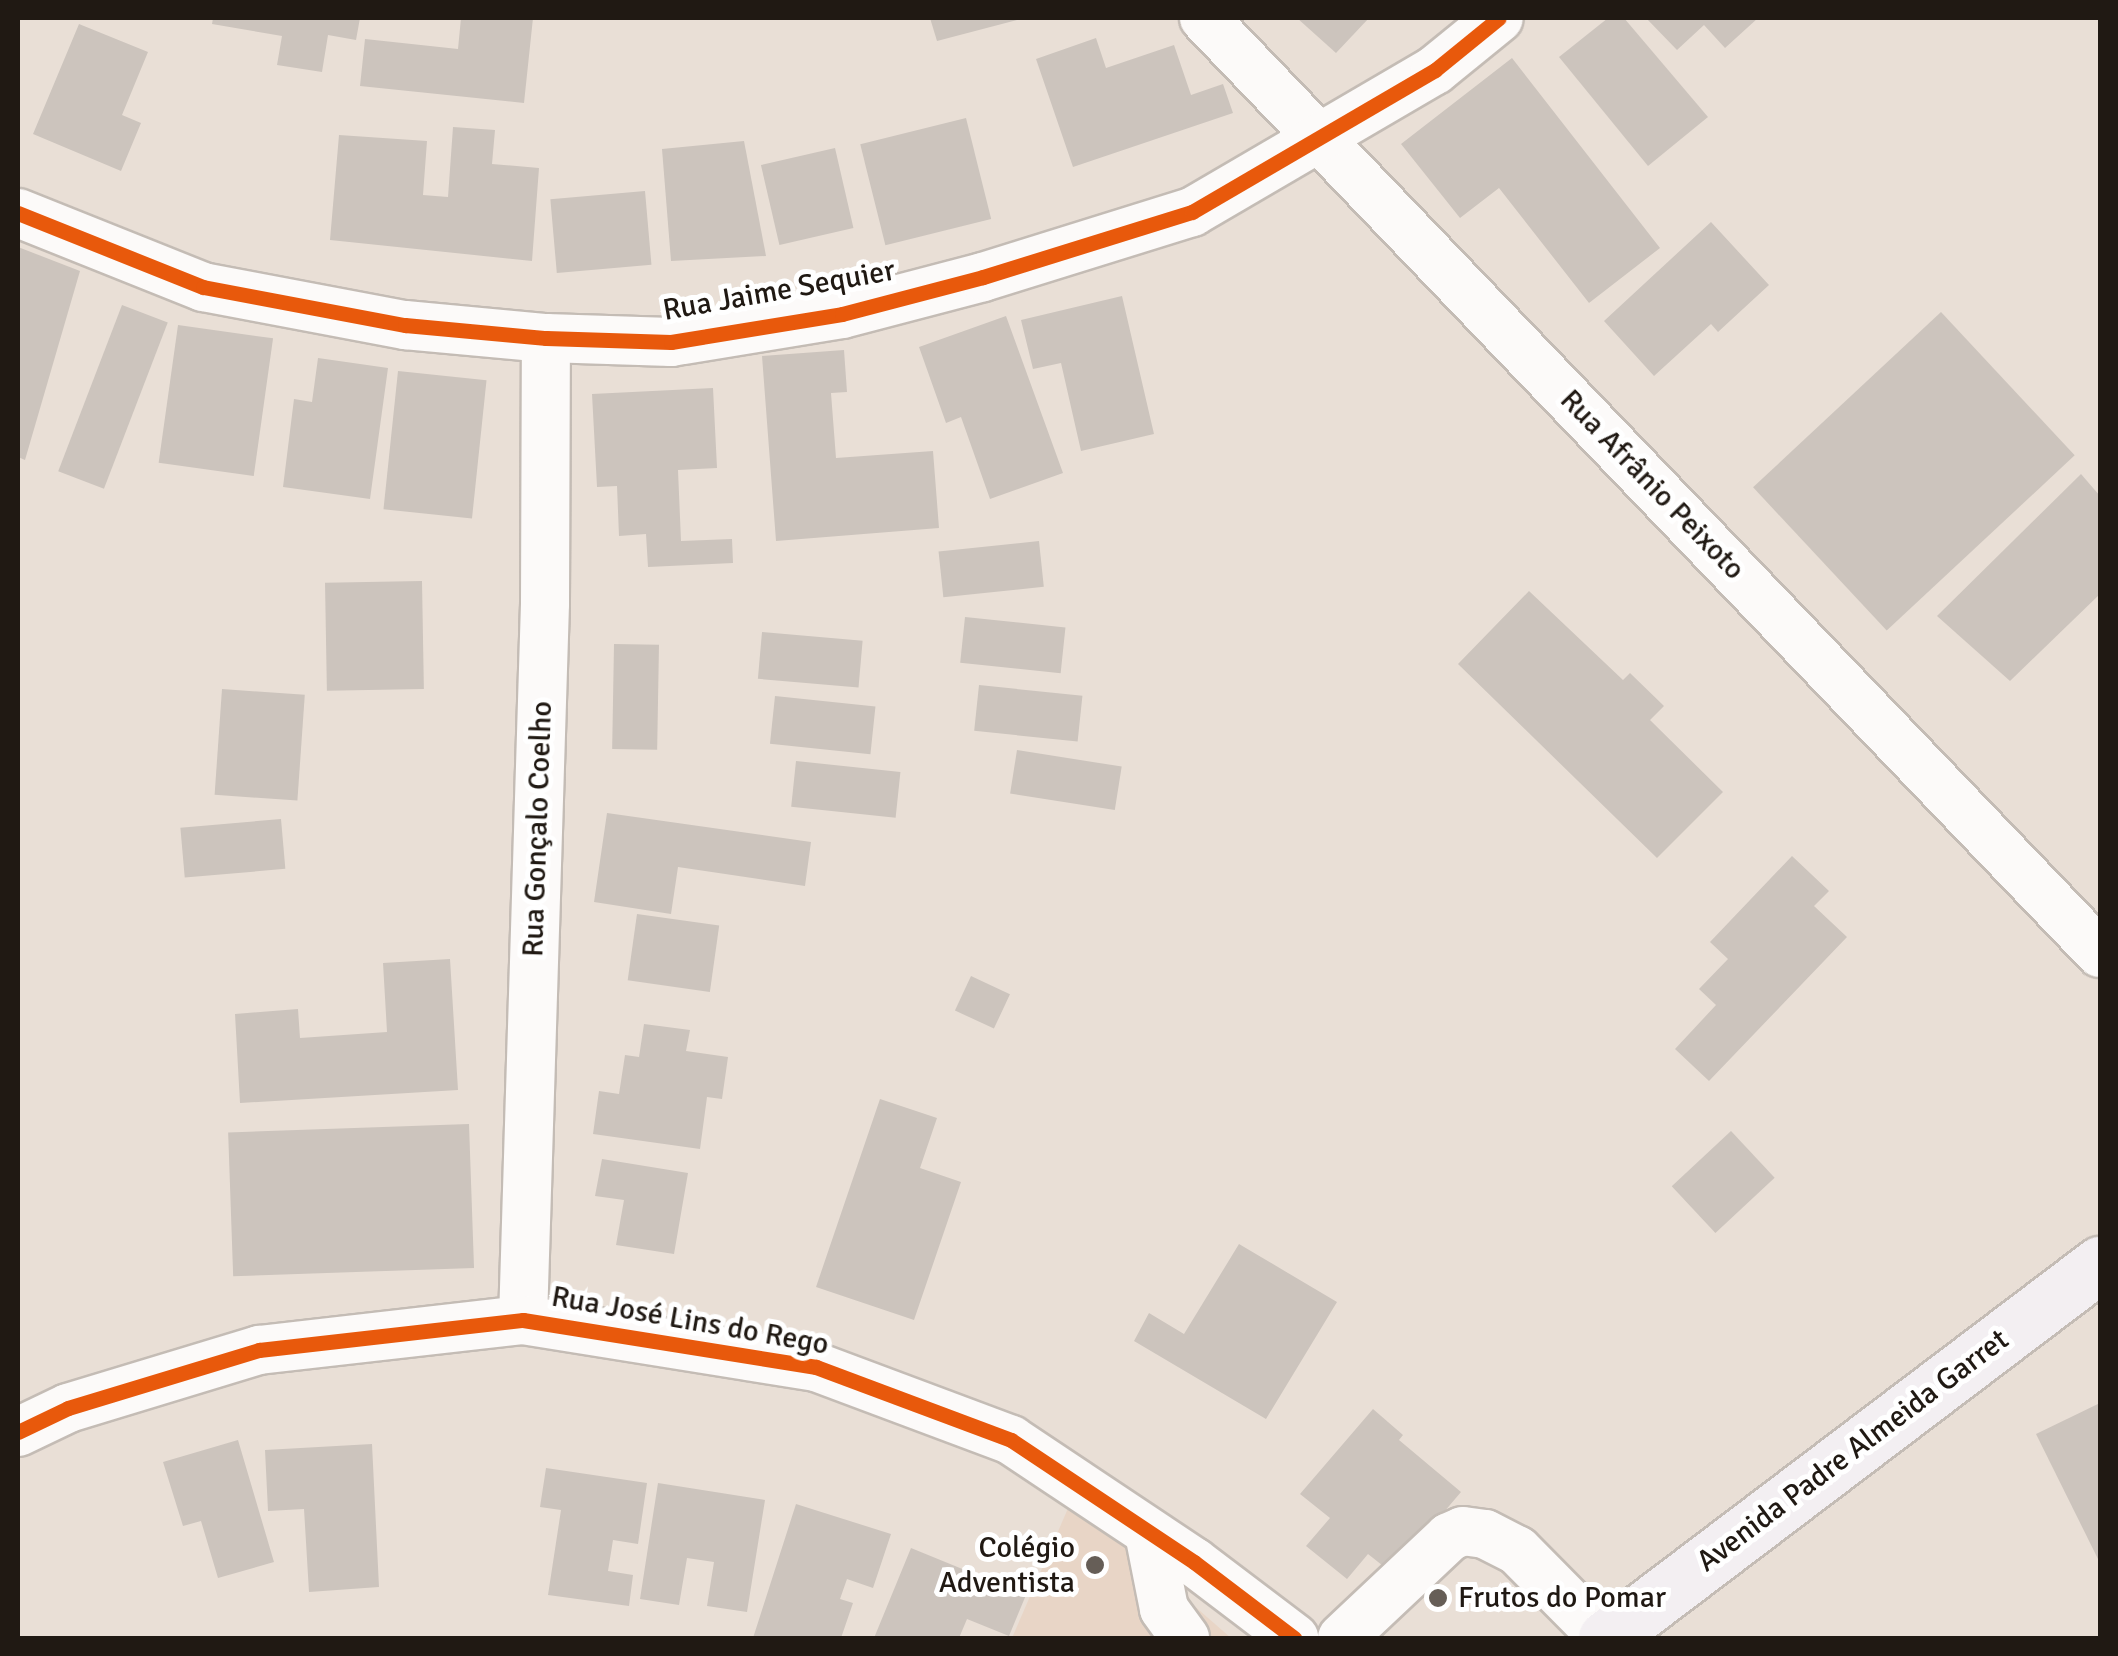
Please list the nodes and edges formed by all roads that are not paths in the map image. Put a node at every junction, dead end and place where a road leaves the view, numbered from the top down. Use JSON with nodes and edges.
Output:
{"nodes":[{"id":1,"x":1204,"y":18,"type":"edge"},
{"id":2,"x":1499,"y":18,"type":"edge"},
{"id":3,"x":1322,"y":140,"type":"junction"},
{"id":4,"x":18,"y":213,"type":"edge"},
{"id":5,"x":546,"y":338,"type":"junction"},
{"id":6,"x":2100,"y":953,"type":"edge"},
{"id":7,"x":2100,"y":1264,"type":"edge"},
{"id":8,"x":523,"y":1320,"type":"junction"},
{"id":9,"x":18,"y":1432,"type":"edge"},
{"id":10,"x":1149,"y":1532,"type":"junction"},
{"id":11,"x":1186,"y":1638,"type":"edge"},
{"id":12,"x":1294,"y":1638,"type":"edge"},
{"id":13,"x":1342,"y":1638,"type":"edge"},
{"id":14,"x":1605,"y":1638,"type":"edge"}],
"edges":[{"from":1,"to":3,"type":"street","name":"Rua Afrânio Peixoto"},
{"from":2,"to":3,"type":"street","name":"Rua Jaime Sequier"},
{"from":3,"to":5,"type":"street","name":"Rua Jaime Sequier"},
{"from":3,"to":6,"type":"street","name":"Rua Afrânio Peixoto"},
{"from":4,"to":5,"type":"street","name":"Rua Jaime Sequier"},
{"from":5,"to":8,"type":"street","name":"Rua Gonçalo Coelho"},
{"from":7,"to":14,"type":"main road","name":"Avenida Padre Almeida Garret"},
{"from":8,"to":9,"type":"street","name":"Rua José Lins do Rego"},
{"from":8,"to":10,"type":"street","name":"Rua José Lins do Rego"},
{"from":10,"to":11,"type":"street"},
{"from":10,"to":12,"type":"street","name":"Rua José Lins do Rego"},
{"from":13,"to":14,"type":"street"}]}
